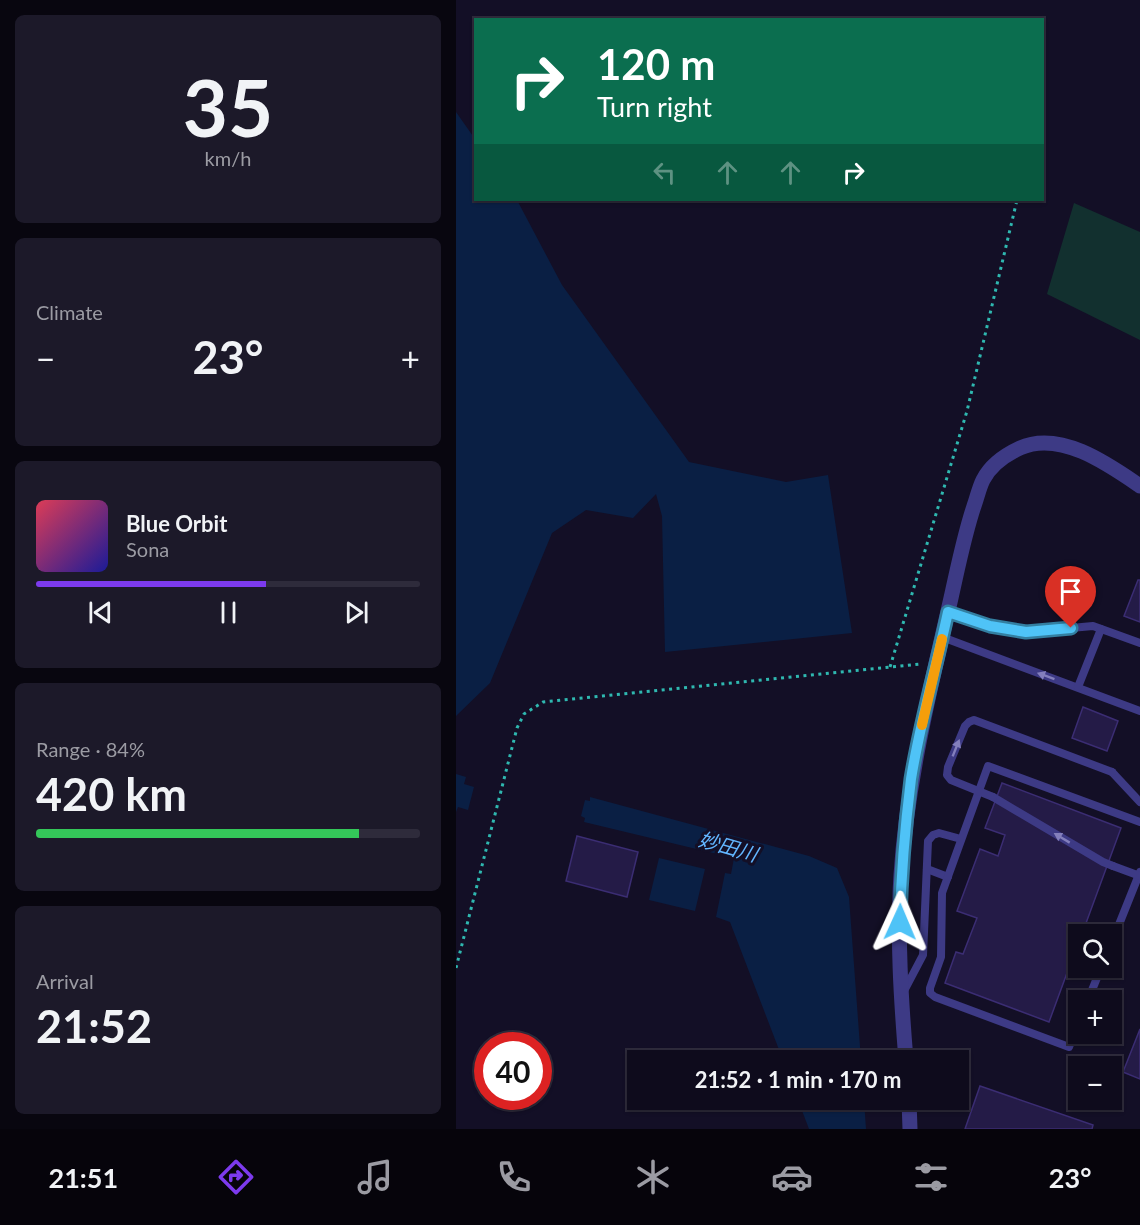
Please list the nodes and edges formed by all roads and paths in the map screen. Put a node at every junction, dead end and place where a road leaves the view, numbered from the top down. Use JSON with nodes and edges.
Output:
{"nodes":[{"id":1,"x":1017,"y":201,"type":"edge"},
{"id":2,"x":1140,"y":486,"type":"edge"},
{"id":3,"x":948,"y":612,"type":"junction"},
{"id":4,"x":1101,"y":629,"type":"junction"},
{"id":5,"x":942,"y":638,"type":"junction"},
{"id":6,"x":1140,"y":643,"type":"edge"},
{"id":7,"x":937,"y":662,"type":"junction"},
{"id":8,"x":890,"y":667,"type":"junction"},
{"id":9,"x":1078,"y":687,"type":"junction"},
{"id":10,"x":1140,"y":711,"type":"edge"},
{"id":11,"x":1140,"y":802,"type":"edge"},
{"id":12,"x":1140,"y":822,"type":"edge"},
{"id":13,"x":961,"y":839,"type":"junction"},
{"id":14,"x":927,"y":868,"type":"junction"},
{"id":15,"x":1140,"y":874,"type":"edge"},
{"id":16,"x":948,"y":877,"type":"junction"},
{"id":17,"x":1137,"y":890,"type":"edge"},
{"id":18,"x":1121,"y":924,"type":"edge"},
{"id":19,"x":456,"y":968,"type":"edge"},
{"id":20,"x":902,"y":995,"type":"junction"},
{"id":21,"x":1070,"y":1044,"type":"edge"},
{"id":22,"x":905,"y":1050,"type":"edge"},
{"id":23,"x":909,"y":1110,"type":"edge"},
{"id":24,"x":910,"y":1129,"type":"edge"}],
"edges":[{"from":1,"to":8,"type":"path"},
{"from":2,"to":3,"type":"street"},
{"from":3,"to":4,"type":"lane"},
{"from":3,"to":5,"type":"street"},
{"from":4,"to":6,"type":"lane"},
{"from":4,"to":9,"type":"lane"},
{"from":5,"to":7,"type":"street"},
{"from":9,"to":5,"type":"lane","one_way":true},
{"from":7,"to":8,"type":"path"},
{"from":7,"to":20,"type":"street"},
{"from":8,"to":19,"type":"path"},
{"from":9,"to":10,"type":"lane"},
{"from":15,"to":11,"type":"lane","one_way":true,"bridge":true},
{"from":12,"to":13,"type":"lane"},
{"from":13,"to":14,"type":"lane"},
{"from":13,"to":16,"type":"lane"},
{"from":14,"to":16,"type":"lane"},
{"from":14,"to":20,"type":"lane"},
{"from":15,"to":17,"type":"lane"},
{"from":16,"to":21,"type":"lane"},
{"from":17,"to":18,"type":"lane"},
{"from":20,"to":22,"type":"street"},
{"from":23,"to":24,"type":"street"}]}
